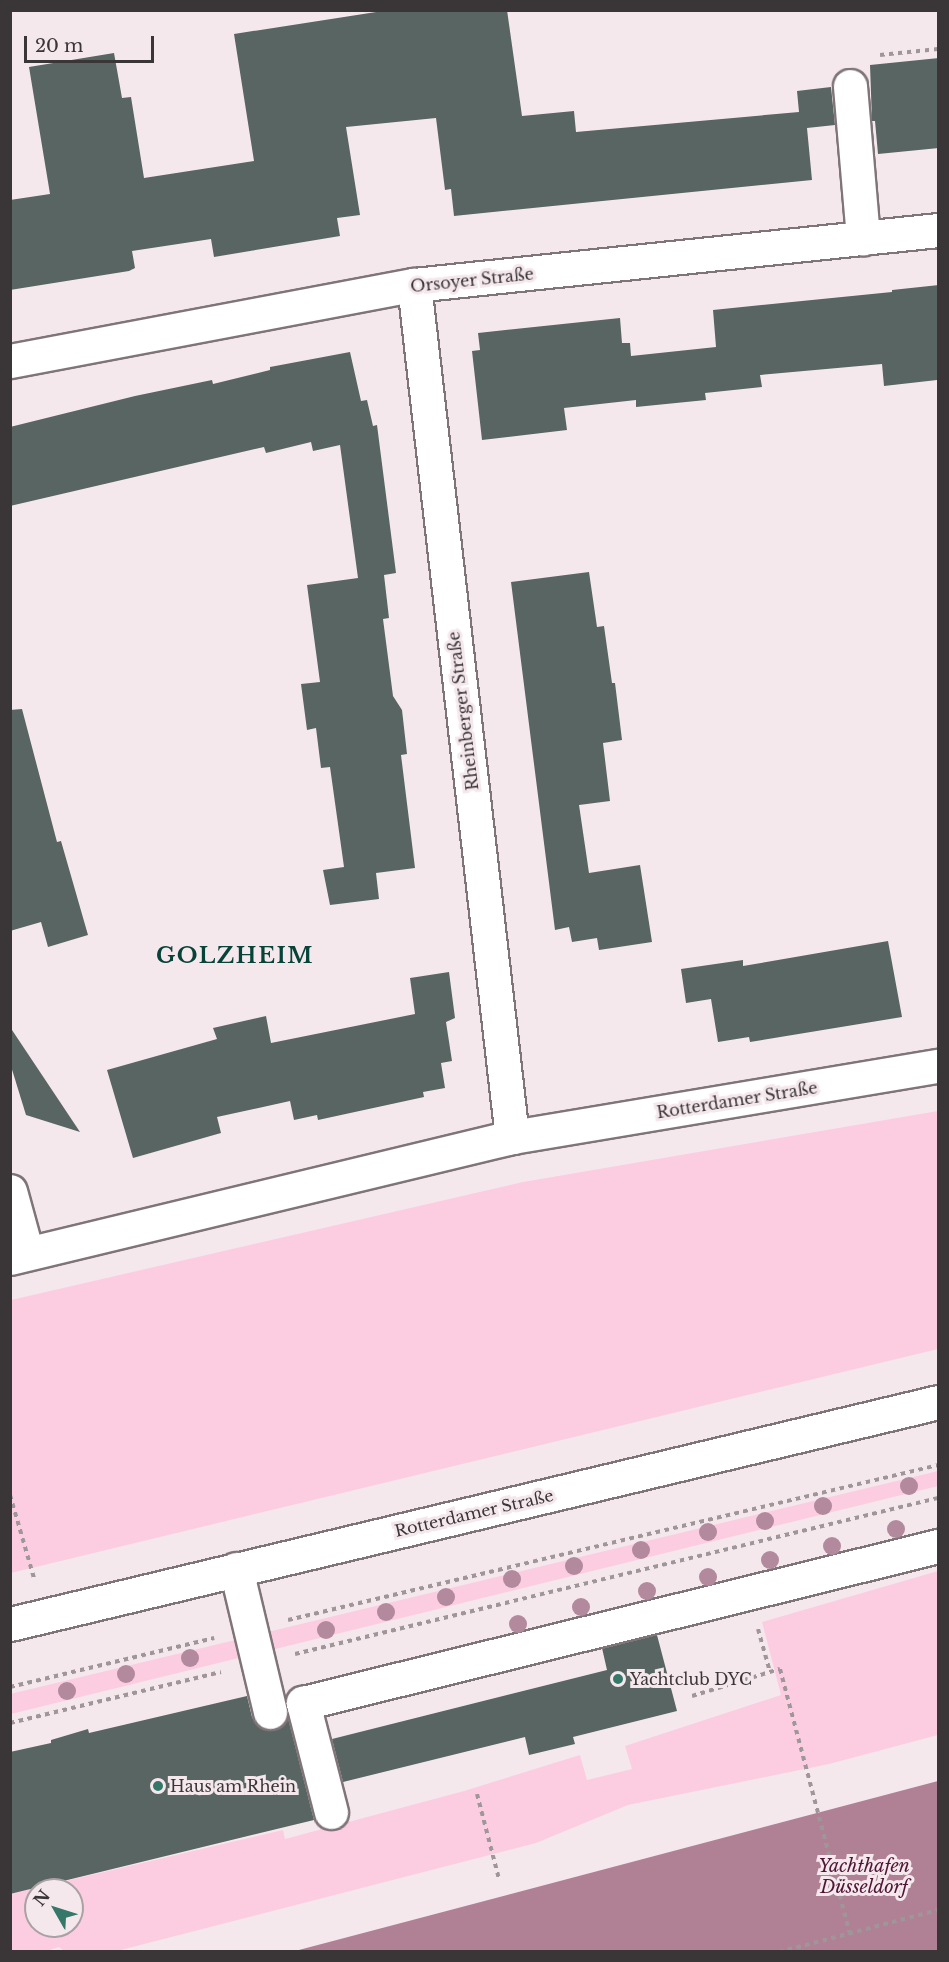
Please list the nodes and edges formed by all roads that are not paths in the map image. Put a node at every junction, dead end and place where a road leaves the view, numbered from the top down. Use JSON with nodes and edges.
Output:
{"nodes":[{"id":1,"x":850,"y":86,"type":"dead end"},
{"id":2,"x":939,"y":230,"type":"edge"},
{"id":3,"x":863,"y":238,"type":"junction"},
{"id":4,"x":414,"y":285,"type":"junction"},
{"id":5,"x":10,"y":361,"type":"edge"},
{"id":6,"x":939,"y":1066,"type":"edge"},
{"id":7,"x":512,"y":1137,"type":"junction"},
{"id":8,"x":10,"y":1191,"type":"edge"},
{"id":9,"x":19,"y":1256,"type":"edge"},
{"id":10,"x":939,"y":1402,"type":"edge"},
{"id":11,"x":939,"y":1546,"type":"edge"},
{"id":12,"x":236,"y":1569,"type":"junction"},
{"id":13,"x":10,"y":1624,"type":"edge"},
{"id":14,"x":270,"y":1712,"type":"dead end"},
{"id":15,"x":331,"y":1812,"type":"dead end"}],
"edges":[{"from":1,"to":3,"type":"street"},
{"from":2,"to":3,"type":"street","name":"Orsoyer Straße"},
{"from":3,"to":4,"type":"street","name":"Orsoyer Straße"},
{"from":4,"to":5,"type":"street","name":"Orsoyer Straße"},
{"from":4,"to":7,"type":"street","name":"Rheinberger Straße"},
{"from":6,"to":7,"type":"street","name":"Rotterdamer Straße"},
{"from":7,"to":9,"type":"street","name":"Rotterdamer Straße"},
{"from":8,"to":9,"type":"street"},
{"from":10,"to":12,"type":"street","name":"Rotterdamer Straße"},
{"from":11,"to":15,"type":"street"},
{"from":12,"to":13,"type":"street","name":"Rotterdamer Straße"},
{"from":12,"to":14,"type":"street"}]}
